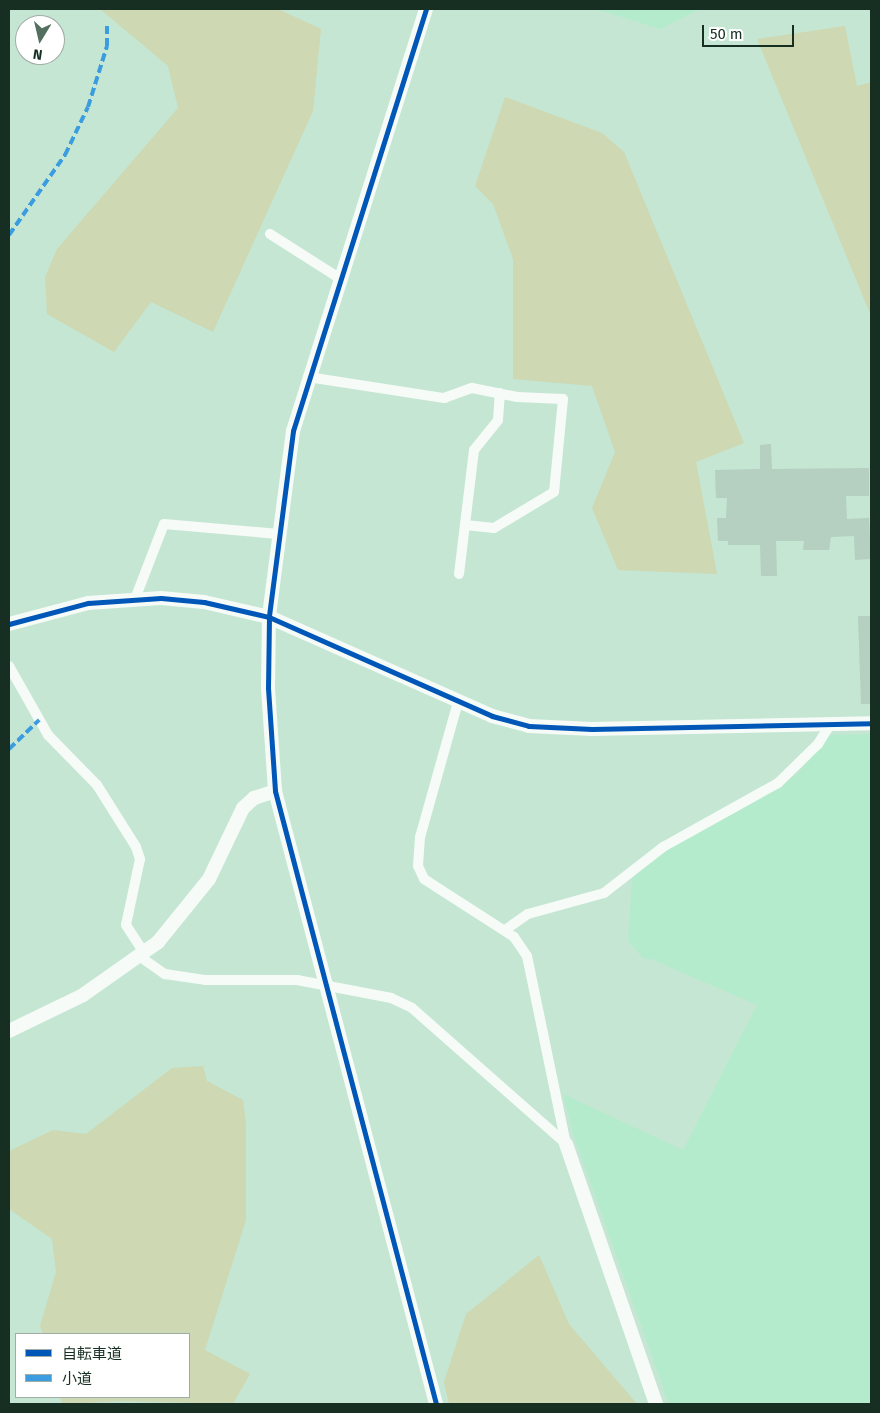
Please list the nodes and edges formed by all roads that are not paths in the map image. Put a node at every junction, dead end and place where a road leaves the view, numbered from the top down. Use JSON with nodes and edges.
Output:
{"nodes":[{"id":1,"x":426,"y":9,"type":"edge"},
{"id":2,"x":270,"y":234,"type":"dead end"},
{"id":3,"x":339,"y":278,"type":"junction"},
{"id":4,"x":308,"y":377,"type":"junction"},
{"id":5,"x":500,"y":394,"type":"junction"},
{"id":6,"x":465,"y":525,"type":"junction"},
{"id":7,"x":280,"y":534,"type":"junction"},
{"id":8,"x":459,"y":574,"type":"dead end"},
{"id":9,"x":135,"y":599,"type":"junction"},
{"id":10,"x":269,"y":617,"type":"junction"},
{"id":11,"x":9,"y":624,"type":"edge"},
{"id":12,"x":9,"y":666,"type":"edge"},
{"id":13,"x":458,"y":702,"type":"junction"},
{"id":14,"x":871,"y":723,"type":"edge"},
{"id":15,"x":830,"y":725,"type":"junction"},
{"id":16,"x":275,"y":791,"type":"junction"},
{"id":17,"x":505,"y":930,"type":"junction"},
{"id":18,"x":142,"y":955,"type":"junction"},
{"id":19,"x":326,"y":983,"type":"junction"},
{"id":20,"x":9,"y":1031,"type":"edge"},
{"id":21,"x":566,"y":1144,"type":"junction"},
{"id":22,"x":436,"y":1404,"type":"edge"},
{"id":23,"x":656,"y":1404,"type":"edge"}],
"edges":[{"from":1,"to":3,"type":"street"},
{"from":2,"to":3,"type":"street"},
{"from":3,"to":4,"type":"street"},
{"from":4,"to":5,"type":"street"},
{"from":4,"to":7,"type":"street"},
{"from":5,"to":6,"type":"street"},
{"from":5,"to":6,"type":"street"},
{"from":6,"to":8,"type":"street"},
{"from":7,"to":9,"type":"street"},
{"from":7,"to":10,"type":"street"},
{"from":9,"to":10,"type":"street"},
{"from":9,"to":11,"type":"street"},
{"from":10,"to":13,"type":"street"},
{"from":10,"to":16,"type":"street"},
{"from":12,"to":18,"type":"street"},
{"from":13,"to":15,"type":"street"},
{"from":13,"to":17,"type":"street"},
{"from":14,"to":15,"type":"street"},
{"from":15,"to":17,"type":"street"},
{"from":16,"to":18,"type":"street"},
{"from":16,"to":19,"type":"street"},
{"from":17,"to":21,"type":"street"},
{"from":18,"to":19,"type":"street"},
{"from":18,"to":20,"type":"street"},
{"from":19,"to":21,"type":"street"},
{"from":19,"to":22,"type":"street"},
{"from":21,"to":23,"type":"street"}]}
